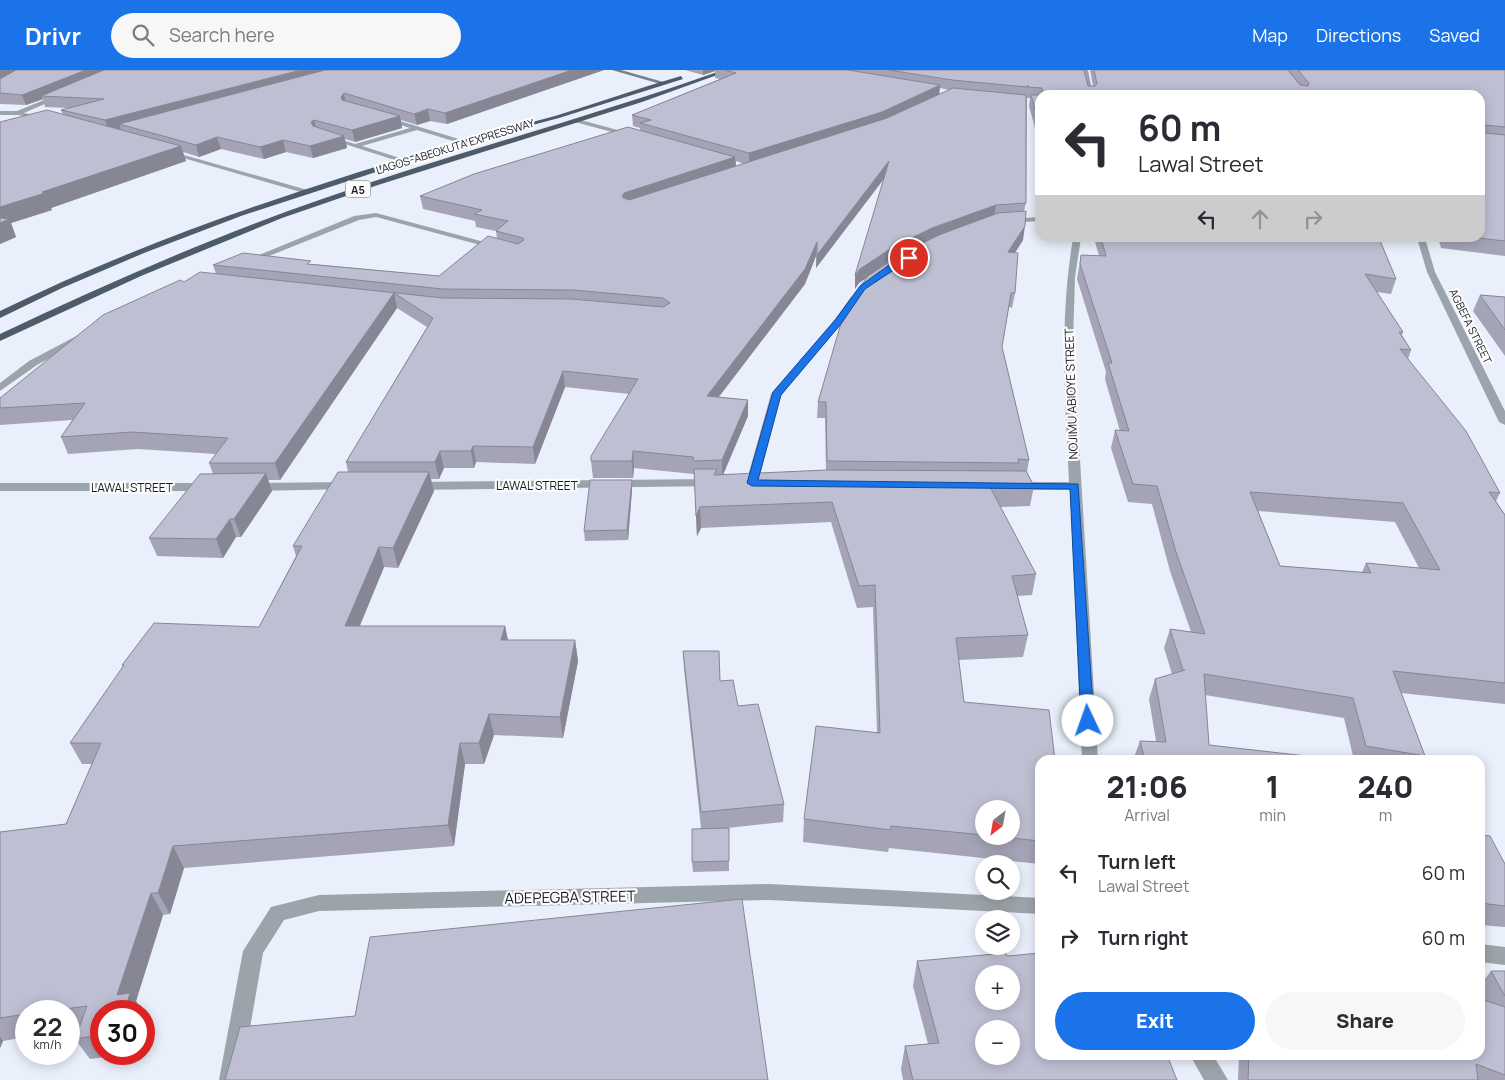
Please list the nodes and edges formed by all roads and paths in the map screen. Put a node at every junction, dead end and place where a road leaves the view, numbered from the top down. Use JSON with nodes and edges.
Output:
{"nodes":[{"id":1,"x":615,"y":70,"type":"edge"},
{"id":2,"x":728,"y":70,"type":"edge"},
{"id":3,"x":1086,"y":70,"type":"edge"},
{"id":4,"x":695,"y":73,"type":"edge"},
{"id":5,"x":664,"y":84,"type":"junction"},
{"id":6,"x":1089,"y":90,"type":"edge"},
{"id":7,"x":66,"y":92,"type":"edge"},
{"id":8,"x":0,"y":113,"type":"edge"},
{"id":9,"x":18,"y":113,"type":"junction"},
{"id":10,"x":374,"y":115,"type":"edge"},
{"id":11,"x":56,"y":121,"type":"edge"},
{"id":12,"x":577,"y":121,"type":"junction"},
{"id":13,"x":418,"y":128,"type":"junction"},
{"id":14,"x":318,"y":135,"type":"edge"},
{"id":15,"x":637,"y":137,"type":"edge"},
{"id":16,"x":463,"y":142,"type":"junction"},
{"id":17,"x":355,"y":146,"type":"junction"},
{"id":18,"x":161,"y":151,"type":"edge"},
{"id":19,"x":404,"y":161,"type":"junction"},
{"id":20,"x":307,"y":191,"type":"junction"},
{"id":21,"x":1035,"y":219,"type":"edge"},
{"id":22,"x":995,"y":222,"type":"edge"},
{"id":23,"x":1076,"y":242,"type":"edge"},
{"id":24,"x":1422,"y":242,"type":"edge"},
{"id":25,"x":511,"y":250,"type":"edge"},
{"id":26,"x":234,"y":267,"type":"edge"},
{"id":27,"x":862,"y":287,"type":"edge"},
{"id":28,"x":0,"y":315,"type":"edge"},
{"id":29,"x":91,"y":332,"type":"edge"},
{"id":30,"x":0,"y":338,"type":"edge"},
{"id":31,"x":0,"y":388,"type":"edge"},
{"id":32,"x":1505,"y":422,"type":"edge"},
{"id":33,"x":722,"y":483,"type":"edge"},
{"id":34,"x":752,"y":483,"type":"edge"},
{"id":35,"x":364,"y":486,"type":"edge"},
{"id":36,"x":404,"y":486,"type":"edge"},
{"id":37,"x":1006,"y":486,"type":"edge"},
{"id":38,"x":1075,"y":486,"type":"junction"},
{"id":39,"x":0,"y":487,"type":"edge"},
{"id":40,"x":224,"y":487,"type":"edge"},
{"id":41,"x":244,"y":487,"type":"edge"},
{"id":42,"x":1090,"y":755,"type":"edge"},
{"id":43,"x":1035,"y":906,"type":"edge"},
{"id":44,"x":1485,"y":954,"type":"edge"},
{"id":45,"x":1505,"y":956,"type":"edge"},
{"id":46,"x":1204,"y":1060,"type":"edge"},
{"id":47,"x":230,"y":1080,"type":"edge"},
{"id":48,"x":1217,"y":1080,"type":"edge"}],
"edges":[{"from":1,"to":5,"type":"main road"},
{"from":2,"to":12,"type":"highway","name":"LAGOS-ABEOKUTA EXPRESSWAY","number":"A5"},
{"from":3,"to":6,"type":"street"},
{"from":4,"to":5,"type":"highway","name":"LAGOS-ABEOKUTA EXPRESSWAY","number":"A5"},
{"from":5,"to":16,"type":"highway","name":"LAGOS-ABEOKUTA EXPRESSWAY","number":"A5"},
{"from":7,"to":9,"type":"street"},
{"from":8,"to":9,"type":"street"},
{"from":9,"to":11,"type":"street"},
{"from":10,"to":13,"type":"street"},
{"from":12,"to":15,"type":"street"},
{"from":12,"to":30,"type":"highway","name":"LAGOS-ABEOKUTA EXPRESSWAY","number":"A5"},
{"from":13,"to":16,"type":"street"},
{"from":13,"to":17,"type":"street"},
{"from":14,"to":17,"type":"street"},
{"from":16,"to":19,"type":"highway","name":"LAGOS-ABEOKUTA EXPRESSWAY","number":"A5"},
{"from":17,"to":19,"type":"street"},
{"from":18,"to":20,"type":"street"},
{"from":19,"to":20,"type":"highway","name":"LAGOS-ABEOKUTA EXPRESSWAY","number":"A5"},
{"from":20,"to":28,"type":"highway","name":"LAGOS-ABEOKUTA EXPRESSWAY","number":"A5"},
{"from":21,"to":22,"type":"street"},
{"from":23,"to":38,"type":"street","name":"NOJIMU ABIOYE STREET"},
{"from":24,"to":32,"type":"street","name":"AGBEFA STREET"},
{"from":25,"to":26,"type":"street"},
{"from":27,"to":34,"type":"street"},
{"from":29,"to":31,"type":"street"},
{"from":33,"to":36,"type":"street","name":"LAWAL STREET"},
{"from":35,"to":41,"type":"street"},
{"from":37,"to":38,"type":"street"},
{"from":38,"to":42,"type":"street","name":"NOJIMU ABIOYE STREET"},
{"from":39,"to":40,"type":"street","name":"LAWAL STREET"},
{"from":43,"to":47,"type":"street","name":"ADEPEGBA STREET"},
{"from":44,"to":45,"type":"street"},
{"from":46,"to":48,"type":"street"}]}
